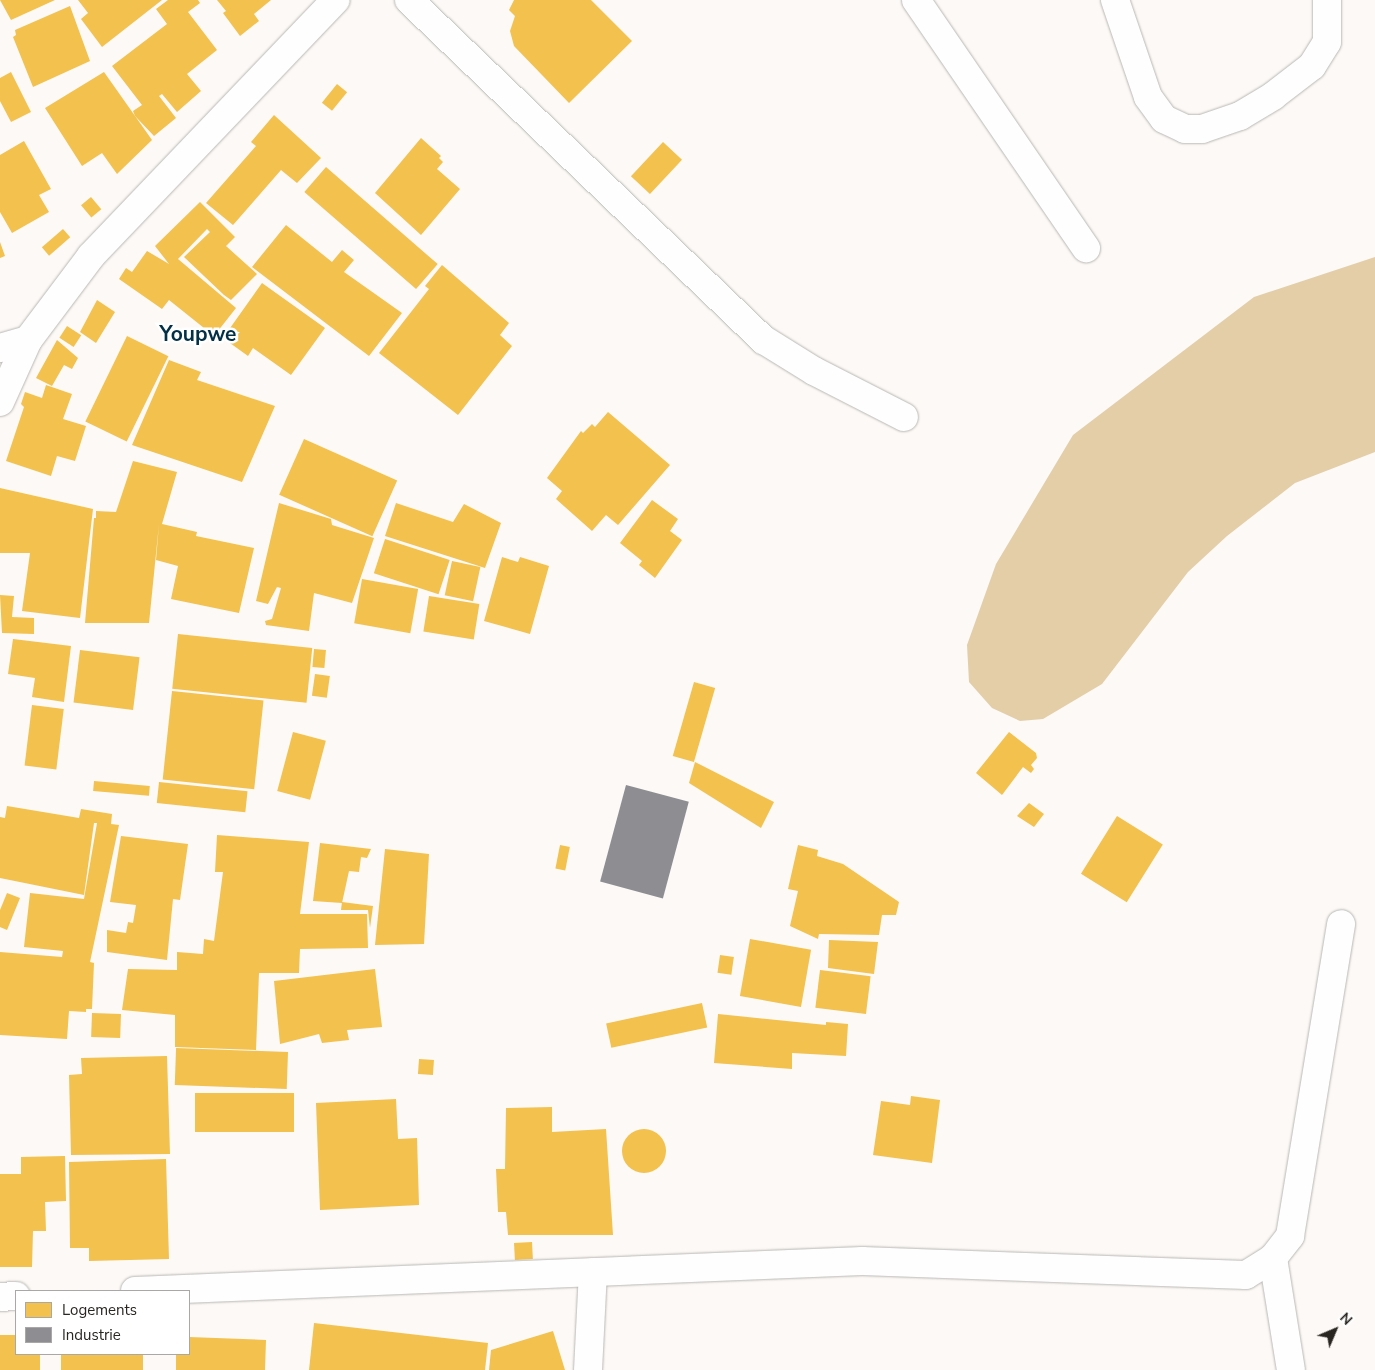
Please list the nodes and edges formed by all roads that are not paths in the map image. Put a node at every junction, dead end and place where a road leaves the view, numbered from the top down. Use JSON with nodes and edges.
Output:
{"nodes":[{"id":1,"x":336,"y":0,"type":"edge"},
{"id":2,"x":409,"y":0,"type":"edge"},
{"id":3,"x":916,"y":0,"type":"edge"},
{"id":4,"x":1114,"y":0,"type":"edge"},
{"id":5,"x":1327,"y":0,"type":"edge"},
{"id":6,"x":1086,"y":248,"type":"dead end"},
{"id":7,"x":28,"y":340,"type":"junction"},
{"id":8,"x":0,"y":348,"type":"edge"},
{"id":9,"x":0,"y":402,"type":"edge"},
{"id":10,"x":904,"y":417,"type":"dead end"},
{"id":11,"x":1342,"y":924,"type":"dead end"},
{"id":12,"x":1274,"y":1258,"type":"junction"},
{"id":13,"x":593,"y":1272,"type":"junction"},
{"id":14,"x":159,"y":1290,"type":"edge"},
{"id":15,"x":15,"y":1296,"type":"edge"},
{"id":16,"x":0,"y":1297,"type":"edge"},
{"id":17,"x":588,"y":1370,"type":"edge"},
{"id":18,"x":1291,"y":1370,"type":"edge"}],
"edges":[{"from":1,"to":7,"type":"street"},
{"from":2,"to":10,"type":"street"},
{"from":3,"to":6,"type":"street"},
{"from":4,"to":5,"type":"street"},
{"from":7,"to":8,"type":"street"},
{"from":7,"to":9,"type":"street"},
{"from":11,"to":12,"type":"street"},
{"from":12,"to":13,"type":"street"},
{"from":12,"to":18,"type":"street"},
{"from":13,"to":14,"type":"street"},
{"from":13,"to":17,"type":"street"},
{"from":15,"to":16,"type":"street"}]}
